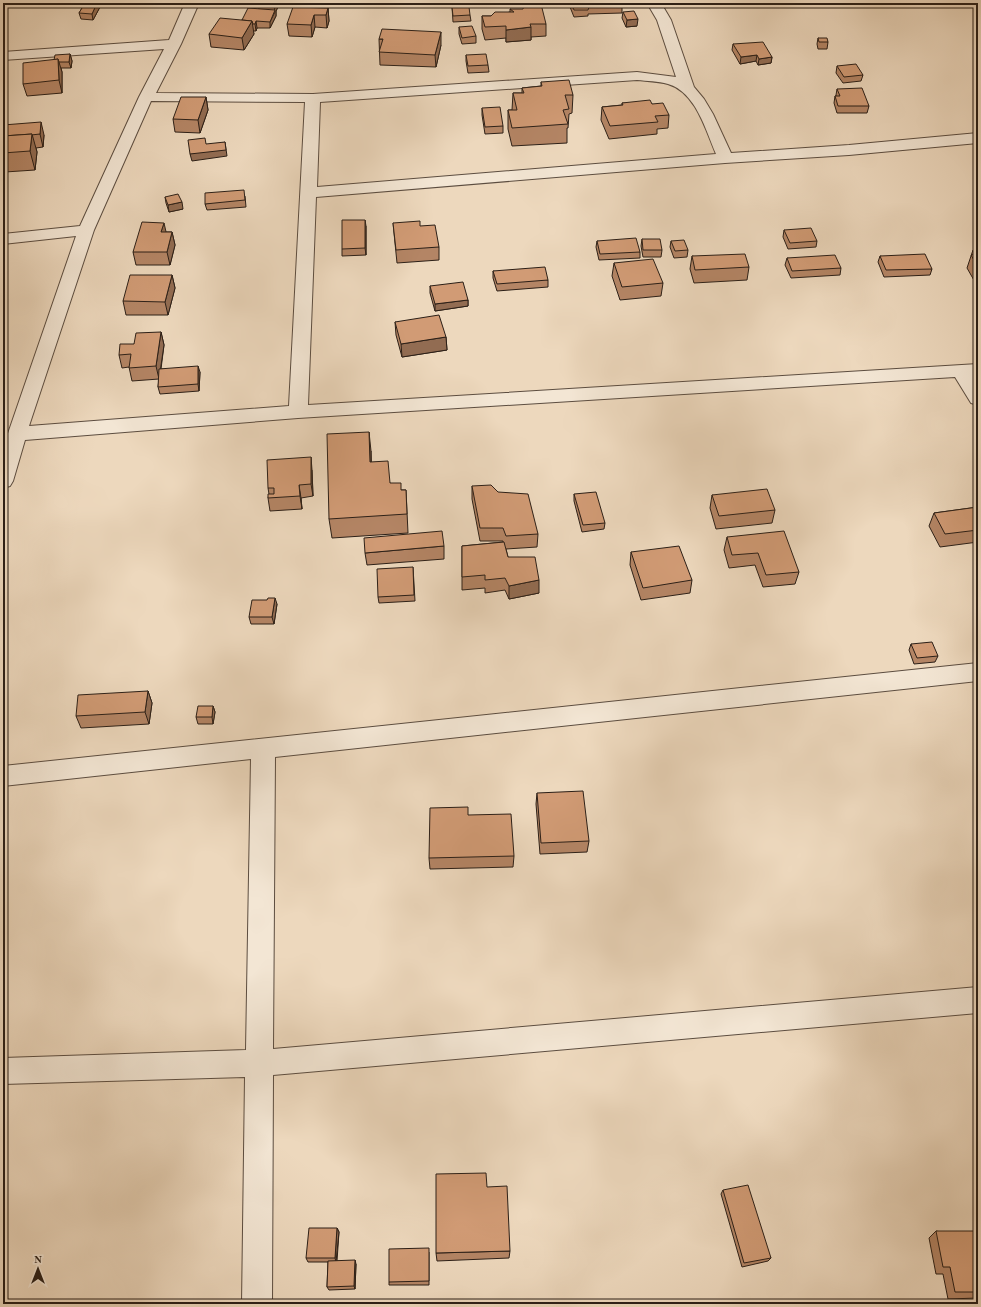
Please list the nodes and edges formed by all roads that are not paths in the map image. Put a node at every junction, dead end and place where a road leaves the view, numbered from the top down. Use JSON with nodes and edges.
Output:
{"nodes":[{"id":1,"x":192,"y":3,"type":"edge"},
{"id":2,"x":654,"y":3,"type":"edge"},
{"id":3,"x":174,"y":44,"type":"junction"},
{"id":4,"x":3,"y":56,"type":"edge"},
{"id":5,"x":687,"y":87,"type":"junction"},
{"id":6,"x":146,"y":97,"type":"junction"},
{"id":7,"x":313,"y":98,"type":"junction"},
{"id":8,"x":978,"y":138,"type":"edge"},
{"id":9,"x":725,"y":158,"type":"junction"},
{"id":10,"x":308,"y":194,"type":"junction"},
{"id":11,"x":86,"y":230,"type":"junction"},
{"id":12,"x":3,"y":239,"type":"edge"},
{"id":13,"x":970,"y":371,"type":"edge"},
{"id":14,"x":978,"y":398,"type":"edge"},
{"id":15,"x":298,"y":412,"type":"junction"},
{"id":16,"x":17,"y":434,"type":"junction"},
{"id":17,"x":3,"y":481,"type":"edge"},
{"id":18,"x":978,"y":672,"type":"edge"},
{"id":19,"x":263,"y":748,"type":"junction"},
{"id":20,"x":3,"y":776,"type":"edge"},
{"id":21,"x":978,"y":1000,"type":"edge"},
{"id":22,"x":260,"y":1063,"type":"junction"},
{"id":23,"x":3,"y":1071,"type":"edge"},
{"id":24,"x":257,"y":1304,"type":"edge"}],
"edges":[{"from":1,"to":3,"type":"street"},
{"from":2,"to":5,"type":"street"},
{"from":3,"to":4,"type":"street"},
{"from":3,"to":6,"type":"street"},
{"from":5,"to":7,"type":"street"},
{"from":5,"to":9,"type":"street"},
{"from":6,"to":7,"type":"street"},
{"from":6,"to":11,"type":"street"},
{"from":7,"to":10,"type":"street"},
{"from":8,"to":9,"type":"street"},
{"from":9,"to":10,"type":"street"},
{"from":10,"to":15,"type":"street"},
{"from":11,"to":12,"type":"street"},
{"from":11,"to":16,"type":"street"},
{"from":13,"to":14,"type":"street"},
{"from":13,"to":15,"type":"street"},
{"from":15,"to":16,"type":"street"},
{"from":16,"to":17,"type":"street"},
{"from":18,"to":19,"type":"street"},
{"from":19,"to":20,"type":"street"},
{"from":19,"to":22,"type":"street"},
{"from":21,"to":22,"type":"street"},
{"from":22,"to":23,"type":"street"},
{"from":22,"to":24,"type":"street"}]}
